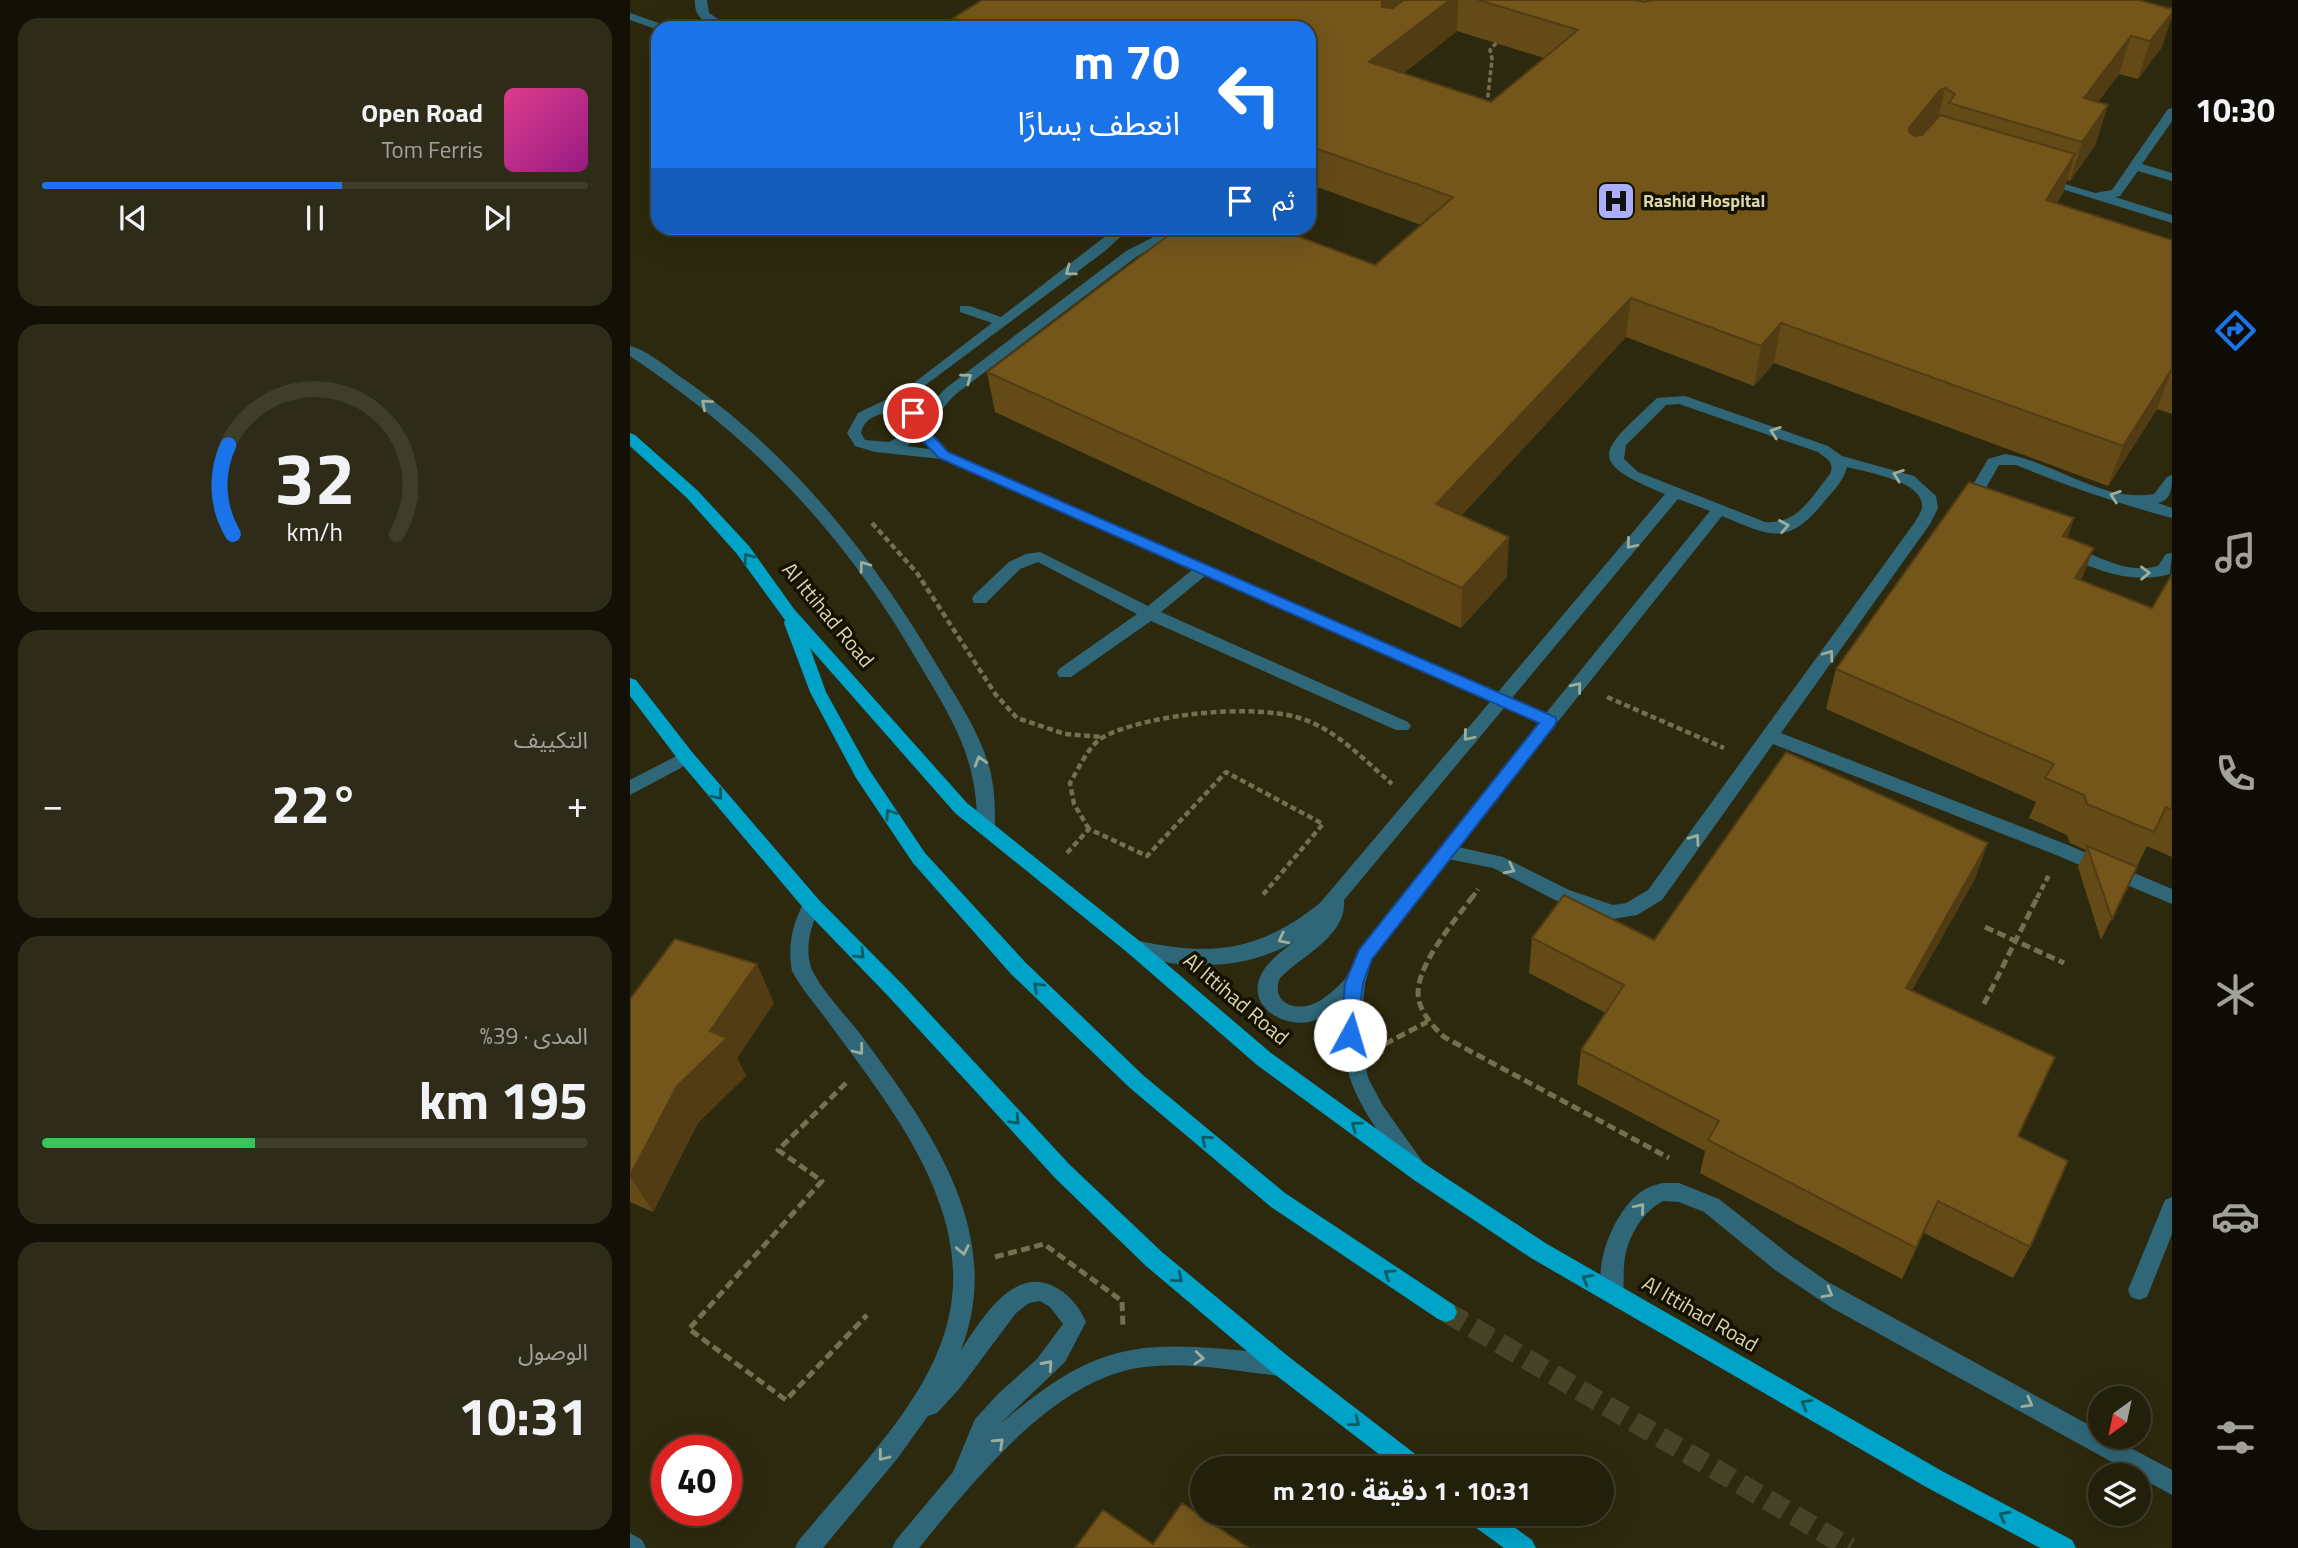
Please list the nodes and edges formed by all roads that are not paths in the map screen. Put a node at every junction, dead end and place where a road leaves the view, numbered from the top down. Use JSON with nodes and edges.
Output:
{"nodes":[{"id":1,"x":701,"y":0,"type":"edge"},
{"id":2,"x":630,"y":16,"type":"edge"},
{"id":3,"x":713,"y":21,"type":"edge"},
{"id":4,"x":651,"y":24,"type":"edge"},
{"id":5,"x":2172,"y":112,"type":"edge"},
{"id":6,"x":2134,"y":166,"type":"junction"},
{"id":7,"x":2172,"y":177,"type":"edge"},
{"id":8,"x":2034,"y":178,"type":"edge"},
{"id":9,"x":2101,"y":197,"type":"junction"},
{"id":10,"x":2172,"y":219,"type":"edge"},
{"id":11,"x":1114,"y":235,"type":"edge"},
{"id":12,"x":1167,"y":235,"type":"edge"},
{"id":13,"x":965,"y":309,"type":"dead end"},
{"id":14,"x":1002,"y":322,"type":"junction"},
{"id":15,"x":630,"y":350,"type":"edge"},
{"id":16,"x":881,"y":409,"type":"junction"},
{"id":17,"x":919,"y":427,"type":"junction"},
{"id":18,"x":630,"y":438,"type":"edge"},
{"id":19,"x":886,"y":448,"type":"junction"},
{"id":20,"x":944,"y":455,"type":"junction"},
{"id":21,"x":1837,"y":459,"type":"junction"},
{"id":22,"x":2172,"y":480,"type":"edge"},
{"id":23,"x":1675,"y":492,"type":"junction"},
{"id":24,"x":2141,"y":502,"type":"junction"},
{"id":25,"x":1720,"y":509,"type":"junction"},
{"id":26,"x":1953,"y":513,"type":"junction"},
{"id":27,"x":2172,"y":513,"type":"edge"},
{"id":28,"x":2050,"y":545,"type":"edge"},
{"id":29,"x":2172,"y":558,"type":"edge"},
{"id":30,"x":1204,"y":569,"type":"junction"},
{"id":31,"x":981,"y":600,"type":"dead end"},
{"id":32,"x":788,"y":613,"type":"junction"},
{"id":33,"x":1150,"y":613,"type":"junction"},
{"id":34,"x":1065,"y":673,"type":"dead end"},
{"id":35,"x":630,"y":684,"type":"edge"},
{"id":36,"x":1500,"y":699,"type":"junction"},
{"id":37,"x":1549,"y":721,"type":"junction"},
{"id":38,"x":1402,"y":726,"type":"dead end"},
{"id":39,"x":1770,"y":736,"type":"junction"},
{"id":40,"x":686,"y":757,"type":"junction"},
{"id":41,"x":630,"y":788,"type":"edge"},
{"id":42,"x":986,"y":828,"type":"junction"},
{"id":43,"x":1444,"y":851,"type":"junction"},
{"id":44,"x":1335,"y":897,"type":"junction"},
{"id":45,"x":2172,"y":897,"type":"edge"},
{"id":46,"x":812,"y":905,"type":"junction"},
{"id":47,"x":1135,"y":948,"type":"junction"},
{"id":48,"x":1354,"y":983,"type":"junction"},
{"id":49,"x":1421,"y":1173,"type":"junction"},
{"id":50,"x":2172,"y":1207,"type":"edge"},
{"id":51,"x":2139,"y":1290,"type":"dead end"},
{"id":52,"x":1613,"y":1294,"type":"junction"},
{"id":53,"x":1446,"y":1312,"type":"tunnel mouth"},
{"id":54,"x":1281,"y":1365,"type":"junction"},
{"id":55,"x":911,"y":1420,"type":"junction"},
{"id":56,"x":1399,"y":1456,"type":"edge"},
{"id":57,"x":964,"y":1475,"type":"junction"},
{"id":58,"x":2172,"y":1483,"type":"edge"},
{"id":59,"x":1493,"y":1526,"type":"edge"},
{"id":60,"x":630,"y":1545,"type":"edge"},
{"id":61,"x":634,"y":1548,"type":"edge"},
{"id":62,"x":807,"y":1548,"type":"edge"},
{"id":63,"x":904,"y":1548,"type":"edge"},
{"id":64,"x":1524,"y":1548,"type":"edge"},
{"id":65,"x":2064,"y":1548,"type":"edge"}],
"edges":[{"from":1,"to":3,"type":"street"},
{"from":2,"to":4,"type":"street"},
{"from":5,"to":6,"type":"street"},
{"from":6,"to":7,"type":"street"},
{"from":6,"to":9,"type":"street"},
{"from":8,"to":9,"type":"street"},
{"from":9,"to":10,"type":"street"},
{"from":11,"to":14,"type":"street","one_way":true},
{"from":17,"to":12,"type":"street","one_way":true},
{"from":13,"to":14,"type":"street"},
{"from":14,"to":16,"type":"street"},
{"from":42,"to":15,"type":"street","one_way":true},
{"from":16,"to":17,"type":"street"},
{"from":16,"to":19,"type":"street"},
{"from":17,"to":19,"type":"street"},
{"from":17,"to":20,"type":"street"},
{"from":32,"to":18,"type":"main road","name":"Al Ittihad Road","one_way":true},
{"from":19,"to":20,"type":"street"},
{"from":20,"to":30,"type":"street"},
{"from":21,"to":23,"type":"street","one_way":true},
{"from":25,"to":21,"type":"street","one_way":true},
{"from":26,"to":21,"type":"street","one_way":true},
{"from":22,"to":24,"type":"street"},
{"from":23,"to":25,"type":"street"},
{"from":23,"to":36,"type":"street","one_way":true},
{"from":24,"to":26,"type":"street","one_way":true},
{"from":24,"to":27,"type":"street"},
{"from":37,"to":25,"type":"street","one_way":true},
{"from":39,"to":26,"type":"street","one_way":true},
{"from":28,"to":29,"type":"street","one_way":true},
{"from":30,"to":33,"type":"street"},
{"from":30,"to":36,"type":"street"},
{"from":31,"to":33,"type":"street"},
{"from":32,"to":42,"type":"main road","name":"Al Ittihad Road"},
{"from":53,"to":32,"type":"main road","one_way":true},
{"from":33,"to":34,"type":"street"},
{"from":33,"to":38,"type":"street"},
{"from":35,"to":40,"type":"main road"},
{"from":36,"to":37,"type":"street"},
{"from":36,"to":44,"type":"street","one_way":true},
{"from":37,"to":43,"type":"street"},
{"from":43,"to":39,"type":"street","one_way":true},
{"from":39,"to":45,"type":"street"},
{"from":40,"to":41,"type":"street"},
{"from":40,"to":46,"type":"main road","one_way":true},
{"from":42,"to":47,"type":"main road","name":"Al Ittihad Road"},
{"from":43,"to":48,"type":"street"},
{"from":44,"to":47,"type":"street","one_way":true},
{"from":44,"to":48,"type":"street"},
{"from":46,"to":54,"type":"main road","one_way":true},
{"from":46,"to":55,"type":"street","one_way":true},
{"from":49,"to":47,"type":"main road","name":"Al Ittihad Road","one_way":true},
{"from":48,"to":49,"type":"street"},
{"from":52,"to":49,"type":"main road","name":"Al Ittihad Road","one_way":true},
{"from":50,"to":51,"type":"street"},
{"from":52,"to":58,"type":"street","one_way":true},
{"from":65,"to":52,"type":"main road","name":"Al Ittihad Road","one_way":true},
{"from":54,"to":56,"type":"main road","one_way":true},
{"from":57,"to":54,"type":"street","one_way":true},
{"from":57,"to":55,"type":"street","one_way":true},
{"from":55,"to":62,"type":"street","one_way":true},
{"from":57,"to":63,"type":"street"},
{"from":59,"to":64,"type":"main road"},
{"from":60,"to":61,"type":"street"}]}
